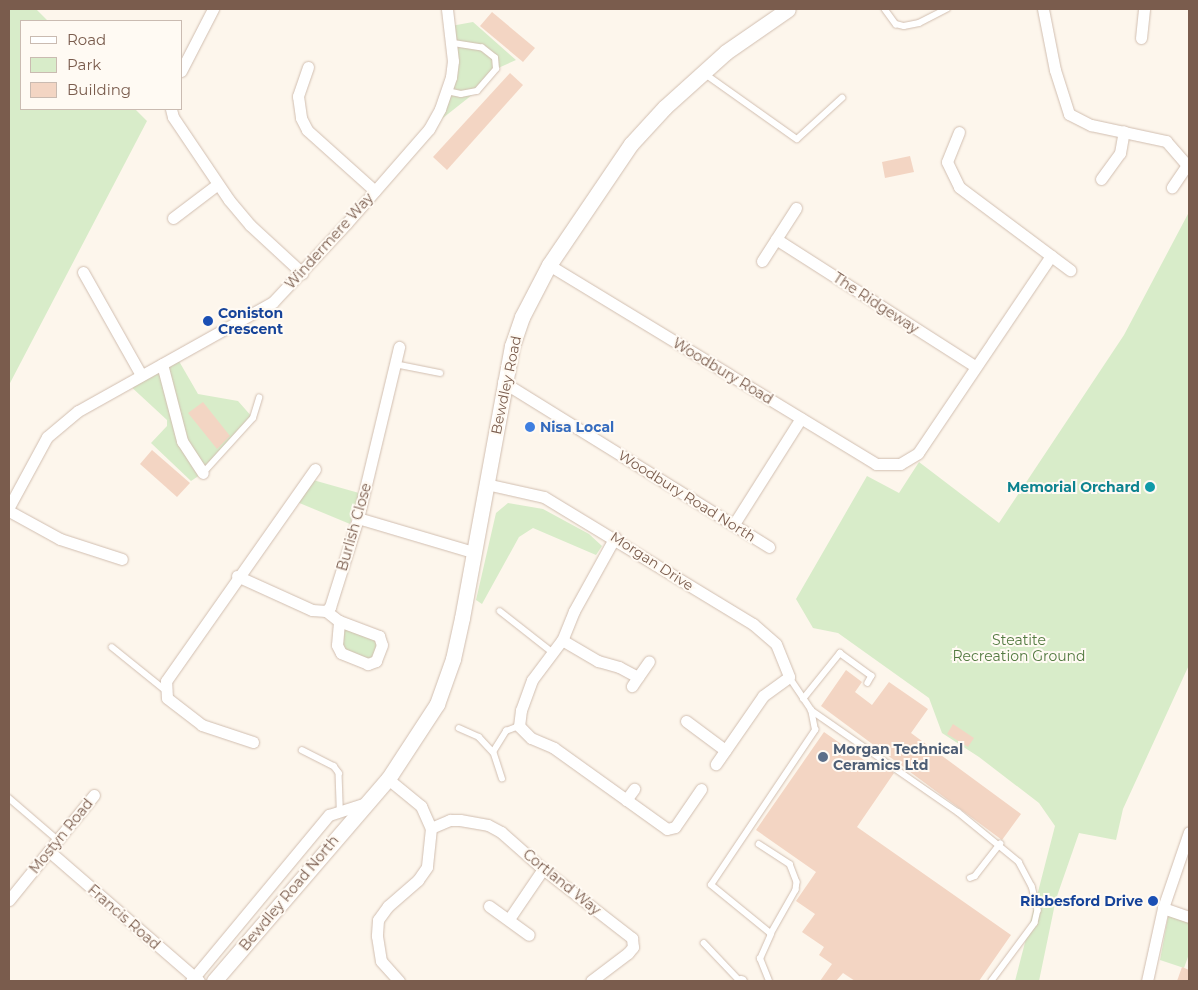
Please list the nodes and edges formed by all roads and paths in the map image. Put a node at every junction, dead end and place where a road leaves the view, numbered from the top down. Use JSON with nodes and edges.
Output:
{"nodes":[{"id":1,"x":213,"y":9,"type":"edge"},
{"id":2,"x":448,"y":9,"type":"edge"},
{"id":3,"x":788,"y":9,"type":"edge"},
{"id":4,"x":885,"y":9,"type":"edge"},
{"id":5,"x":947,"y":9,"type":"edge"},
{"id":6,"x":1043,"y":9,"type":"edge"},
{"id":7,"x":1144,"y":9,"type":"edge"},
{"id":8,"x":1141,"y":38,"type":"dead end"},
{"id":9,"x":452,"y":43,"type":"junction"},
{"id":10,"x":308,"y":67,"type":"dead end"},
{"id":11,"x":182,"y":69,"type":"edge"},
{"id":12,"x":703,"y":72,"type":"junction"},
{"id":13,"x":447,"y":91,"type":"junction"},
{"id":14,"x":842,"y":98,"type":"dead end"},
{"id":15,"x":171,"y":110,"type":"edge"},
{"id":16,"x":1124,"y":131,"type":"junction"},
{"id":17,"x":959,"y":132,"type":"dead end"},
{"id":18,"x":1101,"y":179,"type":"dead end"},
{"id":19,"x":218,"y":184,"type":"junction"},
{"id":20,"x":1172,"y":187,"type":"dead end"},
{"id":21,"x":375,"y":191,"type":"junction"},
{"id":22,"x":796,"y":208,"type":"dead end"},
{"id":23,"x":172,"y":218,"type":"dead end"},
{"id":24,"x":776,"y":239,"type":"junction"},
{"id":25,"x":1051,"y":256,"type":"junction"},
{"id":26,"x":762,"y":261,"type":"dead end"},
{"id":27,"x":550,"y":265,"type":"junction"},
{"id":28,"x":1070,"y":270,"type":"dead end"},
{"id":29,"x":84,"y":272,"type":"dead end"},
{"id":30,"x":302,"y":273,"type":"junction"},
{"id":31,"x":399,"y":347,"type":"dead end"},
{"id":32,"x":162,"y":364,"type":"junction"},
{"id":33,"x":395,"y":364,"type":"junction"},
{"id":34,"x":976,"y":367,"type":"junction"},
{"id":35,"x":440,"y":373,"type":"dead end"},
{"id":36,"x":141,"y":375,"type":"junction"},
{"id":37,"x":503,"y":382,"type":"junction"},
{"id":38,"x":259,"y":398,"type":"dead end"},
{"id":39,"x":801,"y":418,"type":"junction"},
{"id":40,"x":315,"y":469,"type":"dead end"},
{"id":41,"x":203,"y":473,"type":"joint"},
{"id":42,"x":486,"y":484,"type":"junction"},
{"id":43,"x":9,"y":507,"type":"edge"},
{"id":44,"x":9,"y":511,"type":"edge"},
{"id":45,"x":358,"y":518,"type":"junction"},
{"id":46,"x":734,"y":524,"type":"junction"},
{"id":47,"x":615,"y":537,"type":"junction"},
{"id":48,"x":769,"y":547,"type":"dead end"},
{"id":49,"x":473,"y":552,"type":"junction"},
{"id":50,"x":122,"y":559,"type":"dead end"},
{"id":51,"x":237,"y":576,"type":"junction"},
{"id":52,"x":326,"y":611,"type":"junction"},
{"id":53,"x":500,"y":611,"type":"dead end"},
{"id":54,"x":339,"y":621,"type":"junction"},
{"id":55,"x":354,"y":627,"type":"junction"},
{"id":56,"x":340,"y":637,"type":"junction"},
{"id":57,"x":562,"y":640,"type":"junction"},
{"id":58,"x":112,"y":647,"type":"dead end"},
{"id":59,"x":551,"y":651,"type":"junction"},
{"id":60,"x":649,"y":661,"type":"dead end"},
{"id":61,"x":789,"y":677,"type":"junction"},
{"id":62,"x":868,"y":684,"type":"dead end"},
{"id":63,"x":164,"y":689,"type":"junction"},
{"id":64,"x":803,"y":699,"type":"junction"},
{"id":65,"x":811,"y":710,"type":"junction"},
{"id":66,"x":686,"y":721,"type":"dead end"},
{"id":67,"x":519,"y":726,"type":"junction"},
{"id":68,"x":459,"y":728,"type":"dead end"},
{"id":69,"x":253,"y":742,"type":"dead end"},
{"id":70,"x":302,"y":750,"type":"dead end"},
{"id":71,"x":725,"y":750,"type":"junction"},
{"id":72,"x":493,"y":752,"type":"junction"},
{"id":73,"x":716,"y":764,"type":"dead end"},
{"id":74,"x":388,"y":779,"type":"junction"},
{"id":75,"x":502,"y":779,"type":"dead end"},
{"id":76,"x":634,"y":789,"type":"dead end"},
{"id":77,"x":701,"y":789,"type":"dead end"},
{"id":78,"x":94,"y":795,"type":"dead end"},
{"id":79,"x":9,"y":798,"type":"edge"},
{"id":80,"x":626,"y":800,"type":"junction"},
{"id":81,"x":363,"y":804,"type":"junction"},
{"id":82,"x":340,"y":809,"type":"junction"},
{"id":83,"x":431,"y":828,"type":"junction"},
{"id":84,"x":1189,"y":832,"type":"edge"},
{"id":85,"x":58,"y":841,"type":"junction"},
{"id":86,"x":759,"y":844,"type":"dead end"},
{"id":87,"x":1000,"y":844,"type":"junction"},
{"id":88,"x":50,"y":852,"type":"junction"},
{"id":89,"x":543,"y":869,"type":"junction"},
{"id":90,"x":970,"y":878,"type":"dead end"},
{"id":91,"x":9,"y":900,"type":"edge"},
{"id":92,"x":489,"y":906,"type":"dead end"},
{"id":93,"x":1163,"y":908,"type":"junction"},
{"id":94,"x":1189,"y":917,"type":"edge"},
{"id":95,"x":509,"y":919,"type":"junction"},
{"id":96,"x":771,"y":934,"type":"junction"},
{"id":97,"x":529,"y":935,"type":"dead end"},
{"id":98,"x":704,"y":943,"type":"dead end"},
{"id":99,"x":195,"y":980,"type":"edge"},
{"id":100,"x":214,"y":981,"type":"edge"},
{"id":101,"x":399,"y":981,"type":"edge"},
{"id":102,"x":591,"y":981,"type":"edge"},
{"id":103,"x":741,"y":981,"type":"edge"},
{"id":104,"x":769,"y":981,"type":"edge"},
{"id":105,"x":992,"y":981,"type":"edge"},
{"id":106,"x":1147,"y":981,"type":"edge"}],
"edges":[{"from":1,"to":11,"type":"street"},
{"from":2,"to":9,"type":"street","name":"Windermere Way"},
{"from":3,"to":12,"type":"main road","name":"Bewdley Road"},
{"from":4,"to":5,"type":"lane"},
{"from":6,"to":16,"type":"street"},
{"from":7,"to":8,"type":"street"},
{"from":9,"to":13,"type":"street","name":"Windermere Way"},
{"from":9,"to":13,"type":"lane"},
{"from":10,"to":21,"type":"street"},
{"from":12,"to":14,"type":"lane"},
{"from":12,"to":27,"type":"main road","name":"Bewdley Road"},
{"from":13,"to":21,"type":"street","name":"Windermere Way"},
{"from":15,"to":19,"type":"street"},
{"from":16,"to":18,"type":"street"},
{"from":16,"to":20,"type":"street"},
{"from":17,"to":25,"type":"street"},
{"from":19,"to":23,"type":"street"},
{"from":19,"to":30,"type":"street"},
{"from":21,"to":30,"type":"street","name":"Windermere Way"},
{"from":22,"to":24,"type":"street"},
{"from":24,"to":26,"type":"street"},
{"from":24,"to":34,"type":"street","name":"The Ridgeway"},
{"from":25,"to":28,"type":"street"},
{"from":25,"to":34,"type":"street"},
{"from":27,"to":37,"type":"main road","name":"Bewdley Road"},
{"from":27,"to":39,"type":"street","name":"Woodbury Road"},
{"from":29,"to":36,"type":"street"},
{"from":30,"to":32,"type":"street","name":"Windermere Way"},
{"from":31,"to":33,"type":"street","name":"Burlish Close"},
{"from":32,"to":36,"type":"street","name":"Windermere Way"},
{"from":32,"to":41,"type":"street"},
{"from":33,"to":35,"type":"lane"},
{"from":33,"to":45,"type":"street","name":"Burlish Close"},
{"from":34,"to":39,"type":"street","name":"Woodbury Road"},
{"from":36,"to":43,"type":"street","name":"Windermere Way"},
{"from":37,"to":42,"type":"main road","name":"Bewdley Road"},
{"from":37,"to":46,"type":"street","name":"Woodbury Road North"},
{"from":38,"to":41,"type":"lane"},
{"from":39,"to":46,"type":"street"},
{"from":40,"to":51,"type":"street"},
{"from":42,"to":47,"type":"street","name":"Morgan Drive"},
{"from":42,"to":49,"type":"main road","name":"Bewdley Road"},
{"from":44,"to":50,"type":"street"},
{"from":45,"to":49,"type":"street"},
{"from":45,"to":52,"type":"street","name":"Burlish Close"},
{"from":46,"to":48,"type":"street","name":"Woodbury Road North"},
{"from":47,"to":57,"type":"street"},
{"from":47,"to":61,"type":"street","name":"Morgan Drive"},
{"from":49,"to":74,"type":"main road","name":"Bewdley Road"},
{"from":51,"to":52,"type":"street"},
{"from":51,"to":63,"type":"street"},
{"from":52,"to":54,"type":"street"},
{"from":53,"to":59,"type":"lane"},
{"from":54,"to":55,"type":"street"},
{"from":54,"to":56,"type":"street"},
{"from":55,"to":56,"type":"street"},
{"from":55,"to":56,"type":"street"},
{"from":57,"to":59,"type":"street"},
{"from":57,"to":60,"type":"street"},
{"from":58,"to":63,"type":"lane"},
{"from":59,"to":67,"type":"street"},
{"from":61,"to":64,"type":"lane"},
{"from":61,"to":71,"type":"street"},
{"from":62,"to":64,"type":"lane"},
{"from":63,"to":69,"type":"street"},
{"from":64,"to":65,"type":"lane"},
{"from":65,"to":87,"type":"lane"},
{"from":65,"to":96,"type":"lane"},
{"from":66,"to":71,"type":"street"},
{"from":67,"to":72,"type":"lane"},
{"from":67,"to":80,"type":"street"},
{"from":68,"to":72,"type":"lane"},
{"from":70,"to":82,"type":"lane"},
{"from":71,"to":73,"type":"street"},
{"from":72,"to":75,"type":"lane"},
{"from":74,"to":81,"type":"main road","name":"Bewdley Road"},
{"from":74,"to":83,"type":"street"},
{"from":76,"to":80,"type":"street"},
{"from":77,"to":80,"type":"street"},
{"from":78,"to":85,"type":"street","name":"Mostyn Road"},
{"from":79,"to":85,"type":"lane"},
{"from":81,"to":82,"type":"street"},
{"from":81,"to":100,"type":"main road","name":"Bewdley Road North"},
{"from":82,"to":99,"type":"street"},
{"from":83,"to":89,"type":"street","name":"Cortland Way"},
{"from":83,"to":101,"type":"street"},
{"from":84,"to":93,"type":"street"},
{"from":85,"to":88,"type":"street","name":"Mostyn Road"},
{"from":86,"to":96,"type":"lane"},
{"from":87,"to":90,"type":"lane"},
{"from":87,"to":105,"type":"lane"},
{"from":88,"to":91,"type":"street","name":"Mostyn Road"},
{"from":88,"to":99,"type":"street","name":"Francis Road"},
{"from":89,"to":95,"type":"street"},
{"from":89,"to":102,"type":"street","name":"Cortland Way"},
{"from":92,"to":95,"type":"street"},
{"from":93,"to":94,"type":"street"},
{"from":93,"to":106,"type":"street"},
{"from":95,"to":97,"type":"street"},
{"from":96,"to":104,"type":"lane"},
{"from":98,"to":103,"type":"lane"}]}
